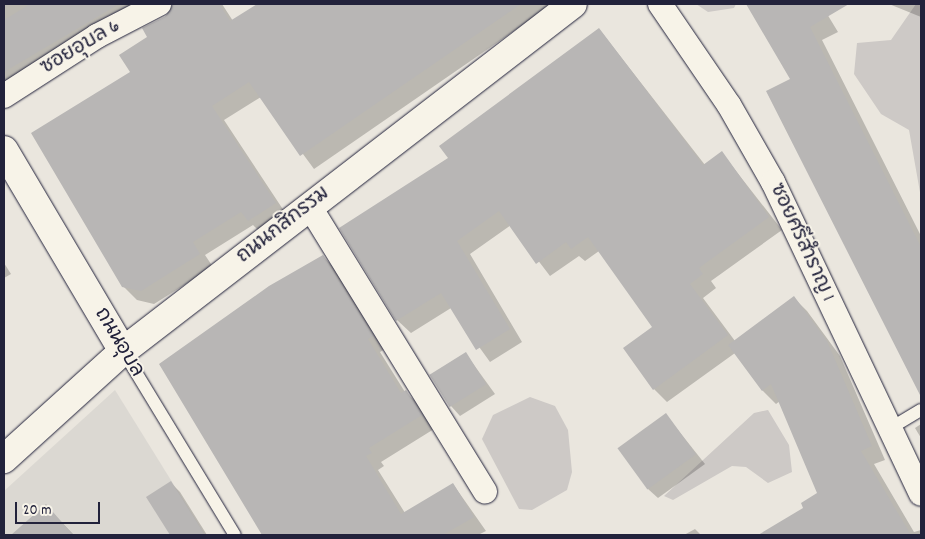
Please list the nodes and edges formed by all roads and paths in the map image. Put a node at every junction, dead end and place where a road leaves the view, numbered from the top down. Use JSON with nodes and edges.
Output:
{"nodes":[{"id":1,"x":159,"y":4,"type":"edge"},
{"id":2,"x":573,"y":4,"type":"edge"},
{"id":3,"x":660,"y":4,"type":"edge"},
{"id":4,"x":4,"y":96,"type":"edge"},
{"id":5,"x":4,"y":150,"type":"edge"},
{"id":6,"x":310,"y":207,"type":"junction"},
{"id":7,"x":123,"y":351,"type":"junction"},
{"id":8,"x":921,"y":410,"type":"edge"},
{"id":9,"x":890,"y":429,"type":"junction"},
{"id":10,"x":4,"y":459,"type":"edge"},
{"id":11,"x":485,"y":491,"type":"dead end"},
{"id":12,"x":921,"y":494,"type":"edge"},
{"id":13,"x":235,"y":535,"type":"edge"}],
"edges":[{"from":1,"to":4,"type":"street","name":"ซอยอุบล 6"},
{"from":2,"to":6,"type":"main road","name":"ถนนกสิกรรม"},
{"from":3,"to":9,"type":"street","name":"ซอยศรีสำราญ 1"},
{"from":5,"to":7,"type":"main road","name":"ถนนอุบล"},
{"from":6,"to":7,"type":"main road","name":"ถนนกสิกรรม"},
{"from":6,"to":11,"type":"street"},
{"from":7,"to":10,"type":"main road","name":"ถนนกสิกรรม"},
{"from":7,"to":13,"type":"lane","name":"ถนนอุบล"},
{"from":8,"to":9,"type":"lane"},
{"from":9,"to":12,"type":"street","name":"ซอยศรีสำราญ 1"}]}
